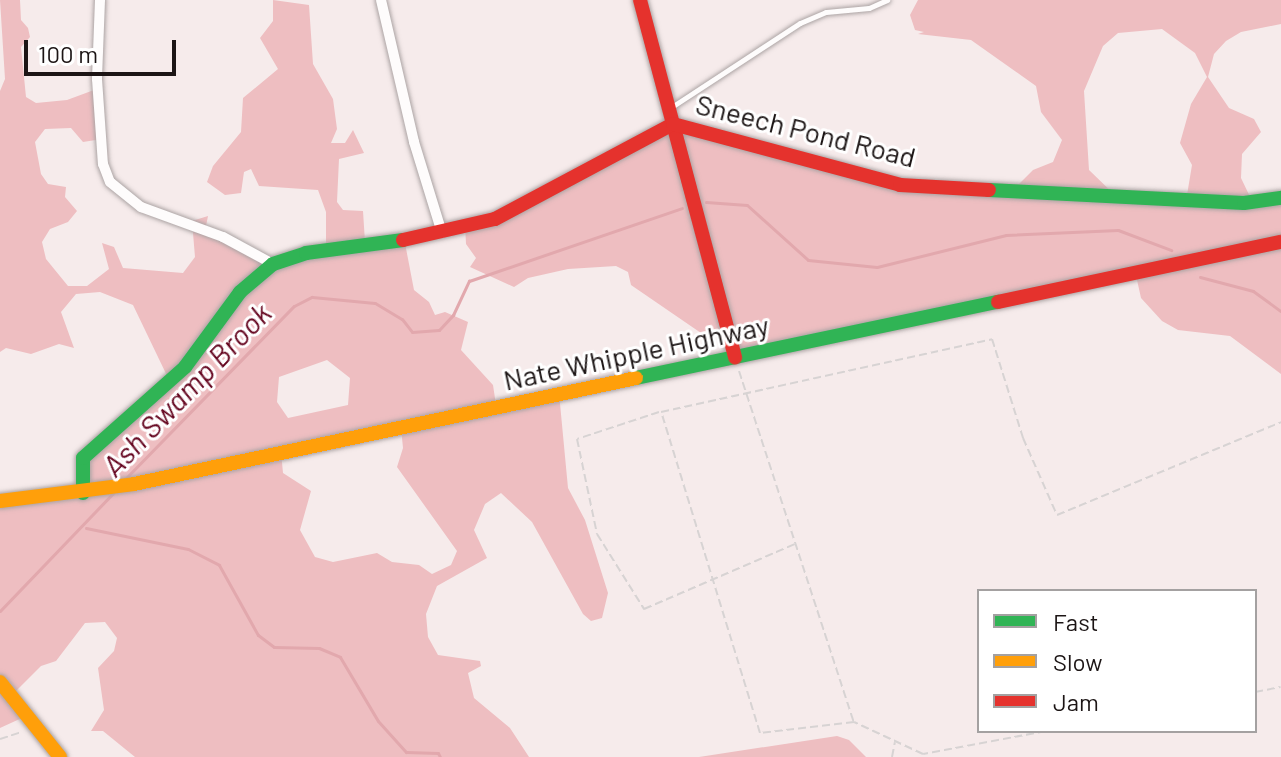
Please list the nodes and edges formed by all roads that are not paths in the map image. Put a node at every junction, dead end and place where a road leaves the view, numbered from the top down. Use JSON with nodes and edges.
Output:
{"nodes":[{"id":1,"x":100,"y":0,"type":"edge"},
{"id":2,"x":381,"y":0,"type":"edge"},
{"id":3,"x":640,"y":0,"type":"edge"},
{"id":4,"x":887,"y":0,"type":"edge"},
{"id":5,"x":669,"y":108,"type":"junction"},
{"id":6,"x":673,"y":124,"type":"junction"},
{"id":7,"x":1281,"y":198,"type":"edge"},
{"id":8,"x":442,"y":233,"type":"junction"},
{"id":9,"x":1281,"y":242,"type":"edge"},
{"id":10,"x":273,"y":264,"type":"junction"},
{"id":11,"x":735,"y":358,"type":"junction"},
{"id":12,"x":83,"y":493,"type":"junction"},
{"id":13,"x":0,"y":501,"type":"edge"},
{"id":14,"x":0,"y":682,"type":"edge"},
{"id":15,"x":60,"y":757,"type":"edge"}],
"edges":[{"from":1,"to":10,"type":"street"},
{"from":2,"to":8,"type":"street"},
{"from":3,"to":5,"type":"street"},
{"from":4,"to":5,"type":"lane"},
{"from":5,"to":6,"type":"street"},
{"from":6,"to":7,"type":"street","name":"Sneech Pond Road"},
{"from":6,"to":8,"type":"street","name":"Sneech Pond Road"},
{"from":6,"to":11,"type":"street"},
{"from":8,"to":10,"type":"street","name":"Sneech Pond Road"},
{"from":9,"to":11,"type":"street","name":"Nate Whipple Highway"},
{"from":10,"to":12,"type":"street","name":"Sneech Pond Road"},
{"from":11,"to":12,"type":"street","name":"Nate Whipple Highway"},
{"from":12,"to":13,"type":"street","name":"Nate Whipple Highway"},
{"from":14,"to":15,"type":"street"}]}
